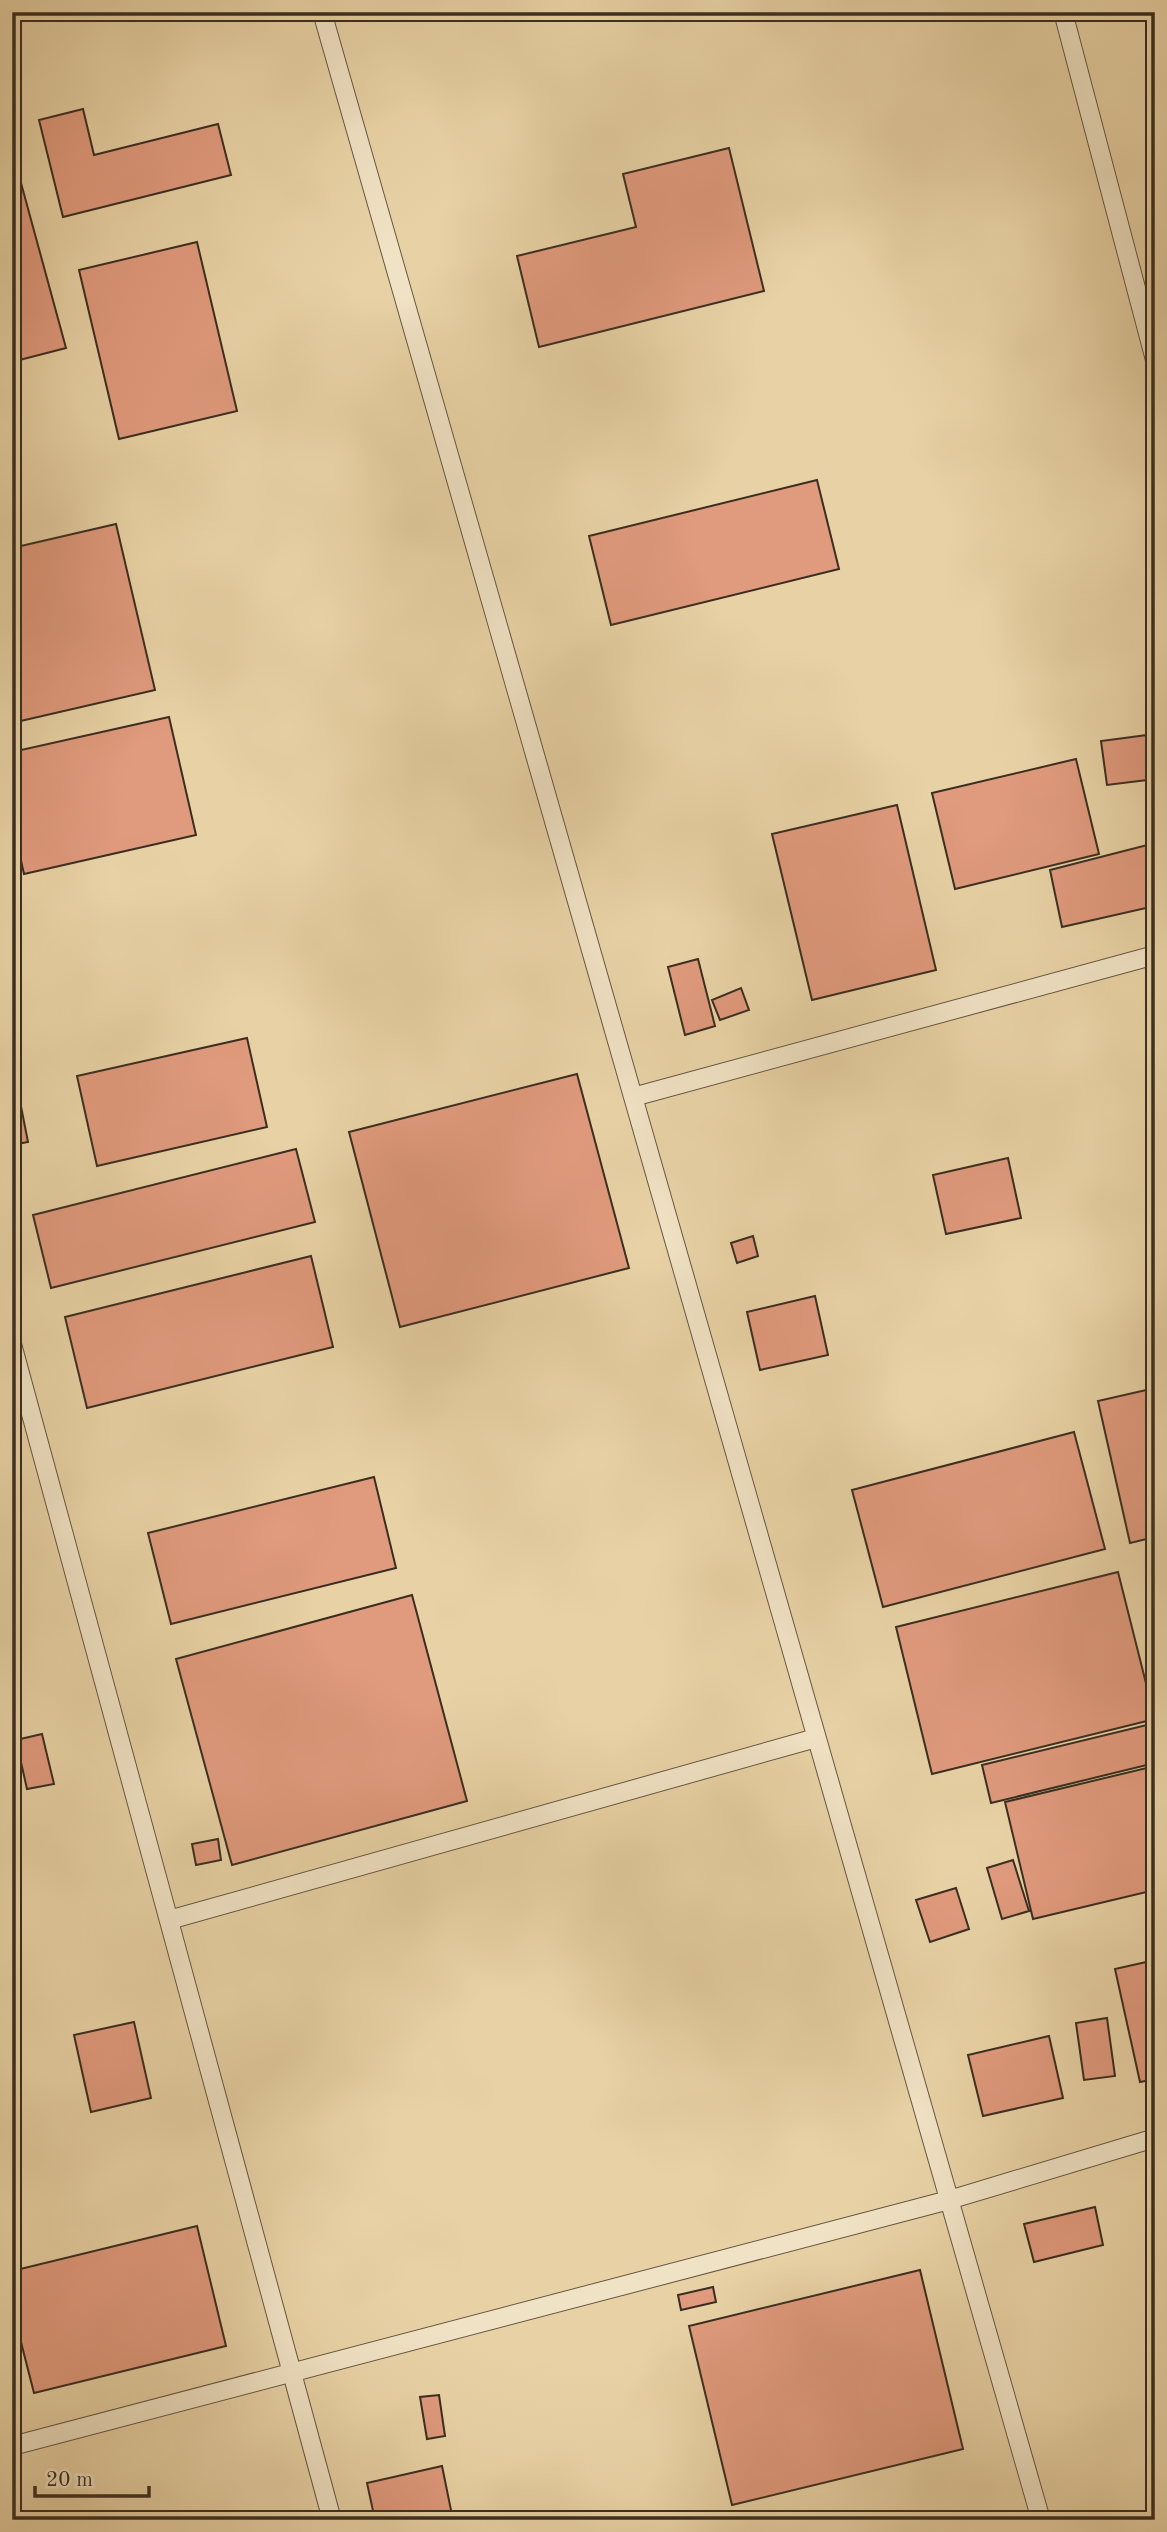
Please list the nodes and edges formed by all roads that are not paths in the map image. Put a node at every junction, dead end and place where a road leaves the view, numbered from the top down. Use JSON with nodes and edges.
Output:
{"nodes":[{"id":1,"x":322,"y":12,"type":"edge"},
{"id":2,"x":1063,"y":12,"type":"edge"},
{"id":3,"x":1155,"y":360,"type":"edge"},
{"id":4,"x":1155,"y":955,"type":"edge"},
{"id":5,"x":633,"y":1097,"type":"junction"},
{"id":6,"x":12,"y":1344,"type":"edge"},
{"id":7,"x":816,"y":1738,"type":"junction"},
{"id":8,"x":169,"y":1920,"type":"junction"},
{"id":9,"x":1155,"y":2138,"type":"edge"},
{"id":10,"x":949,"y":2200,"type":"junction"},
{"id":11,"x":292,"y":2373,"type":"junction"},
{"id":12,"x":12,"y":2446,"type":"edge"},
{"id":13,"x":332,"y":2520,"type":"edge"},
{"id":14,"x":1041,"y":2520,"type":"edge"}],
"edges":[{"from":1,"to":5,"type":"lane"},
{"from":2,"to":3,"type":"lane"},
{"from":4,"to":5,"type":"lane"},
{"from":5,"to":7,"type":"lane"},
{"from":6,"to":8,"type":"lane"},
{"from":7,"to":8,"type":"lane"},
{"from":7,"to":10,"type":"lane"},
{"from":8,"to":11,"type":"lane"},
{"from":9,"to":10,"type":"lane"},
{"from":10,"to":11,"type":"lane"},
{"from":10,"to":14,"type":"lane"},
{"from":11,"to":12,"type":"lane"},
{"from":11,"to":13,"type":"lane"}]}
